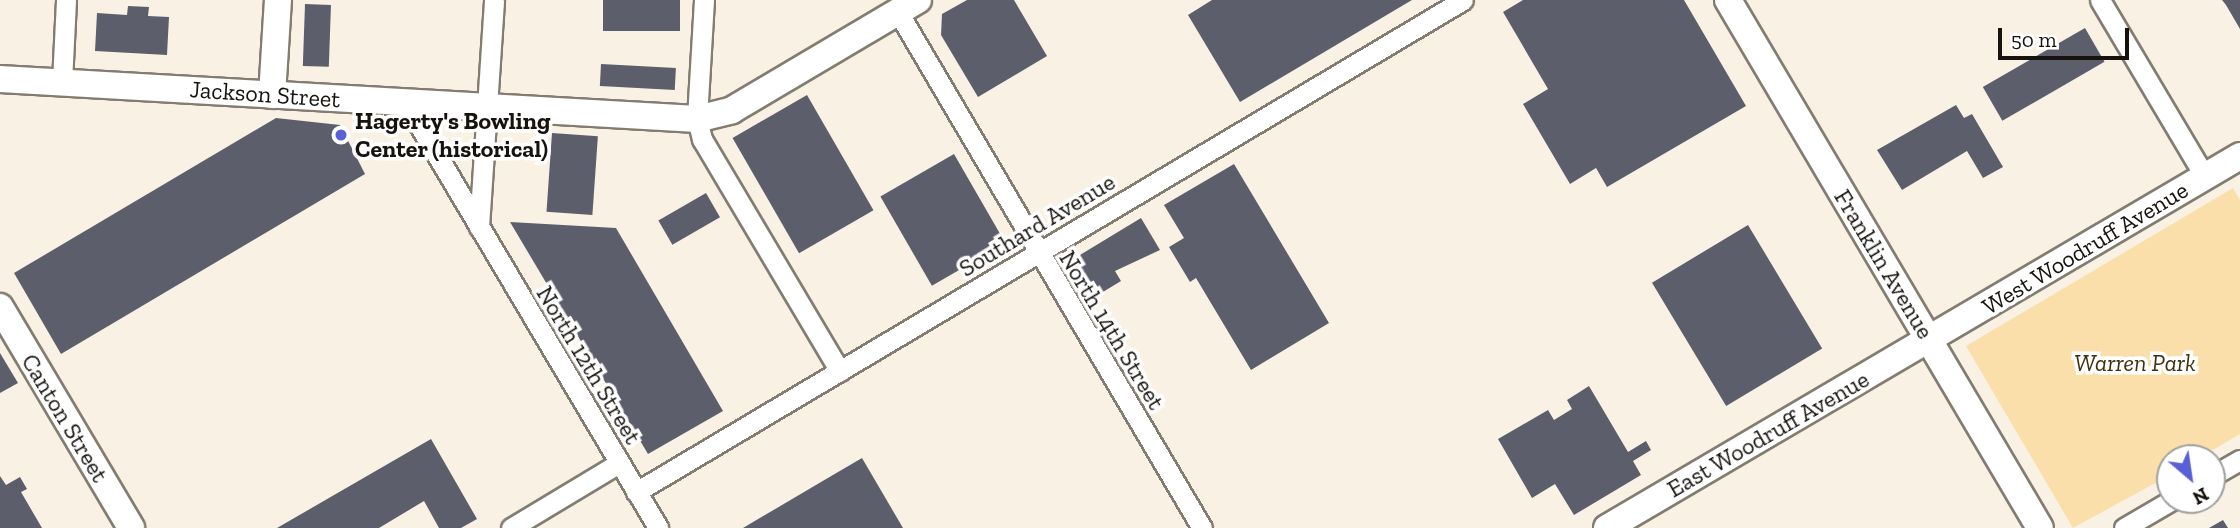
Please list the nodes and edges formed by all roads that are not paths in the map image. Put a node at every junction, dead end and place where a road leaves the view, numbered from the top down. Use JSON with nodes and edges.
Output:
{"nodes":[{"id":1,"x":66,"y":0,"type":"edge"},
{"id":2,"x":278,"y":0,"type":"edge"},
{"id":3,"x":494,"y":0,"type":"edge"},
{"id":4,"x":704,"y":0,"type":"edge"},
{"id":5,"x":1728,"y":0,"type":"edge"},
{"id":6,"x":2099,"y":0,"type":"edge"},
{"id":7,"x":911,"y":3,"type":"edge"},
{"id":8,"x":1453,"y":3,"type":"edge"},
{"id":9,"x":0,"y":79,"type":"edge"},
{"id":10,"x":62,"y":82,"type":"junction"},
{"id":11,"x":272,"y":95,"type":"junction"},
{"id":12,"x":406,"y":103,"type":"junction"},
{"id":13,"x":487,"y":108,"type":"junction"},
{"id":14,"x":697,"y":119,"type":"junction"},
{"id":15,"x":2240,"y":156,"type":"edge"},
{"id":16,"x":2205,"y":177,"type":"junction"},
{"id":17,"x":479,"y":227,"type":"junction"},
{"id":18,"x":1038,"y":253,"type":"junction"},
{"id":19,"x":0,"y":307,"type":"edge"},
{"id":20,"x":1930,"y":340,"type":"junction"},
{"id":21,"x":840,"y":370,"type":"junction"},
{"id":22,"x":619,"y":463,"type":"junction"},
{"id":23,"x":636,"y":492,"type":"junction"},
{"id":24,"x":2156,"y":509,"type":"edge"},
{"id":25,"x":131,"y":528,"type":"edge"},
{"id":26,"x":511,"y":528,"type":"edge"},
{"id":27,"x":658,"y":528,"type":"edge"},
{"id":28,"x":1202,"y":528,"type":"edge"},
{"id":29,"x":1607,"y":528,"type":"edge"},
{"id":30,"x":2040,"y":528,"type":"edge"},
{"id":31,"x":2124,"y":528,"type":"edge"}],
"edges":[{"from":1,"to":10,"type":"street"},
{"from":2,"to":11,"type":"street"},
{"from":3,"to":13,"type":"street"},
{"from":4,"to":14,"type":"street"},
{"from":5,"to":20,"type":"street","name":"Franklin Avenue"},
{"from":6,"to":16,"type":"street"},
{"from":7,"to":14,"type":"street","name":"Jackson Street"},
{"from":7,"to":18,"type":"street","name":"North 14th Street"},
{"from":8,"to":18,"type":"street","name":"Southard Avenue"},
{"from":9,"to":10,"type":"street","name":"Jackson Street"},
{"from":10,"to":11,"type":"street","name":"Jackson Street"},
{"from":11,"to":12,"type":"street","name":"Jackson Street"},
{"from":12,"to":13,"type":"street","name":"Jackson Street"},
{"from":12,"to":17,"type":"street","name":"North 12th Street"},
{"from":13,"to":14,"type":"street","name":"Jackson Street"},
{"from":13,"to":17,"type":"street"},
{"from":14,"to":21,"type":"street"},
{"from":15,"to":16,"type":"street","name":"West Woodruff Avenue"},
{"from":16,"to":20,"type":"street","name":"West Woodruff Avenue"},
{"from":17,"to":22,"type":"street","name":"North 12th Street"},
{"from":18,"to":21,"type":"street","name":"Southard Avenue"},
{"from":18,"to":28,"type":"street","name":"North 14th Street"},
{"from":19,"to":25,"type":"street","name":"Canton Street"},
{"from":20,"to":29,"type":"street","name":"East Woodruff Avenue"},
{"from":20,"to":30,"type":"street","name":"Franklin Avenue"},
{"from":21,"to":23,"type":"street","name":"Southard Avenue"},
{"from":22,"to":23,"type":"street","name":"North 12th Street"},
{"from":22,"to":26,"type":"street"},
{"from":23,"to":27,"type":"street","name":"North 12th Street"},
{"from":24,"to":31,"type":"street"}]}
